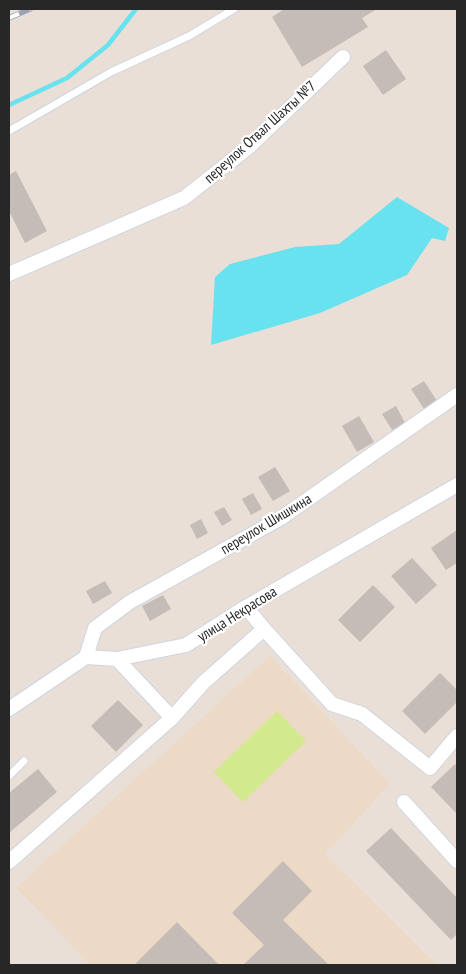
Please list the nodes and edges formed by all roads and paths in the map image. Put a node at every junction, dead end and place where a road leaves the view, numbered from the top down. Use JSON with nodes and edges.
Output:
{"nodes":[{"id":1,"x":234,"y":9,"type":"edge"},
{"id":2,"x":343,"y":57,"type":"dead end"},
{"id":3,"x":9,"y":132,"type":"edge"},
{"id":4,"x":9,"y":274,"type":"edge"},
{"id":5,"x":457,"y":395,"type":"edge"},
{"id":6,"x":457,"y":485,"type":"edge"},
{"id":7,"x":246,"y":606,"type":"junction"},
{"id":8,"x":264,"y":629,"type":"junction"},
{"id":9,"x":86,"y":657,"type":"junction"},
{"id":10,"x":117,"y":659,"type":"junction"},
{"id":11,"x":9,"y":709,"type":"edge"},
{"id":12,"x":172,"y":718,"type":"junction"},
{"id":13,"x":457,"y":736,"type":"edge"},
{"id":14,"x":24,"y":761,"type":"dead end"},
{"id":15,"x":9,"y":776,"type":"edge"},
{"id":16,"x":404,"y":802,"type":"dead end"},
{"id":17,"x":457,"y":861,"type":"edge"},
{"id":18,"x":9,"y":862,"type":"edge"}],
"edges":[{"from":1,"to":3,"type":"lane"},
{"from":2,"to":4,"type":"street","name":"переулок Отвал Шахты №7"},
{"from":5,"to":9,"type":"street","name":"переулок Шишкина"},
{"from":6,"to":7,"type":"street","name":"улица Некрасова"},
{"from":7,"to":8,"type":"street"},
{"from":7,"to":10,"type":"street","name":"улица Некрасова"},
{"from":8,"to":12,"type":"street"},
{"from":8,"to":13,"type":"street"},
{"from":9,"to":10,"type":"street","name":"улица Некрасова"},
{"from":9,"to":11,"type":"street"},
{"from":10,"to":12,"type":"street"},
{"from":12,"to":18,"type":"street"},
{"from":14,"to":15,"type":"lane"},
{"from":16,"to":17,"type":"street"}]}
